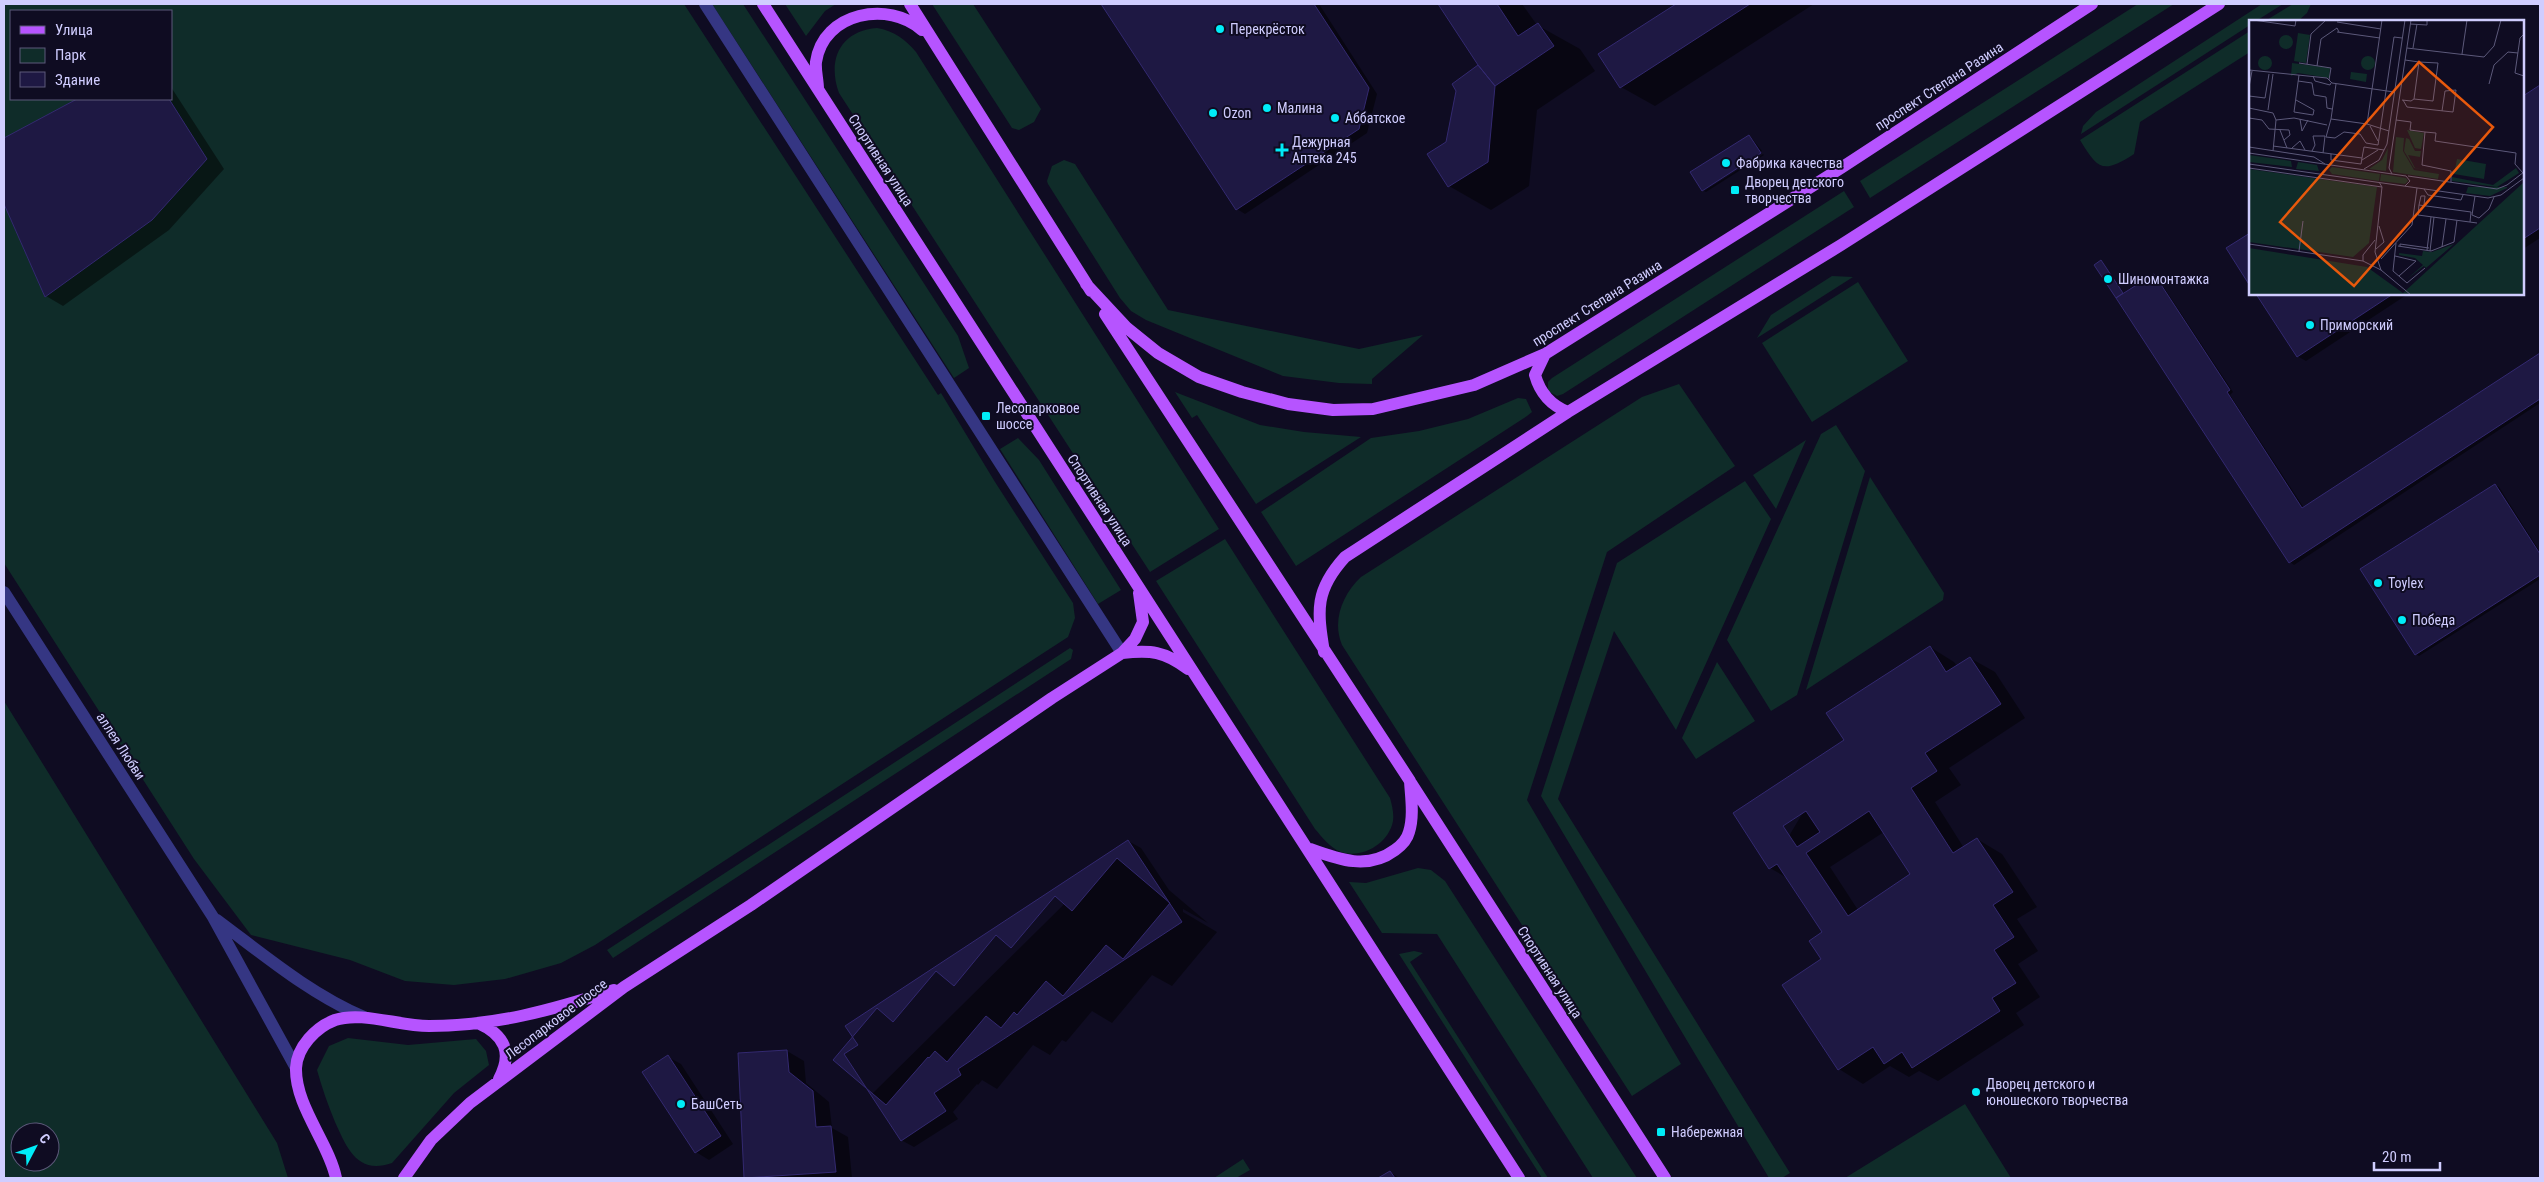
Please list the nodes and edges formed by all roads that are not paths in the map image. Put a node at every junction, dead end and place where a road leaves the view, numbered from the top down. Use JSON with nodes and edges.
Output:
{"nodes":[{"id":1,"x":705,"y":4,"type":"edge"},
{"id":2,"x":763,"y":4,"type":"edge"},
{"id":3,"x":910,"y":4,"type":"edge"},
{"id":4,"x":2092,"y":4,"type":"edge"},
{"id":5,"x":2219,"y":4,"type":"edge"},
{"id":6,"x":935,"y":45,"type":"junction"},
{"id":7,"x":818,"y":91,"type":"junction"},
{"id":8,"x":1086,"y":284,"type":"junction"},
{"id":9,"x":1545,"y":354,"type":"junction"},
{"id":10,"x":1568,"y":412,"type":"junction"},
{"id":11,"x":1138,"y":586,"type":"junction"},
{"id":12,"x":4,"y":592,"type":"edge"},
{"id":13,"x":1324,"y":652,"type":"junction"},
{"id":14,"x":1122,"y":653,"type":"junction"},
{"id":15,"x":1192,"y":672,"type":"junction"},
{"id":16,"x":1410,"y":781,"type":"junction"},
{"id":17,"x":1310,"y":849,"type":"junction"},
{"id":18,"x":213,"y":917,"type":"junction"},
{"id":19,"x":624,"y":986,"type":"junction"},
{"id":20,"x":364,"y":1017,"type":"junction"},
{"id":21,"x":478,"y":1023,"type":"junction"},
{"id":22,"x":296,"y":1068,"type":"junction"},
{"id":23,"x":498,"y":1082,"type":"junction"},
{"id":24,"x":335,"y":1173,"type":"edge"},
{"id":25,"x":344,"y":1178,"type":"edge"},
{"id":26,"x":404,"y":1178,"type":"edge"},
{"id":27,"x":1519,"y":1178,"type":"edge"},
{"id":28,"x":1665,"y":1178,"type":"edge"}],
"edges":[{"from":1,"to":14,"type":"street"},
{"from":2,"to":7,"type":"main road","name":"Спортивная улица"},
{"from":3,"to":6,"type":"main road","name":"Спортивная улица"},
{"from":4,"to":9,"type":"main road","name":"проспект Степана Разина"},
{"from":5,"to":10,"type":"main road"},
{"from":6,"to":7,"type":"main road","name":"Спортивная улица"},
{"from":6,"to":8,"type":"main road","name":"Спортивная улица"},
{"from":7,"to":11,"type":"main road","name":"Спортивная улица"},
{"from":8,"to":9,"type":"main road","name":"проспект Степана Разина"},
{"from":8,"to":13,"type":"main road","name":"Спортивная улица"},
{"from":9,"to":10,"type":"main road"},
{"from":10,"to":13,"type":"main road"},
{"from":11,"to":14,"type":"main road"},
{"from":11,"to":15,"type":"main road","name":"Спортивная улица"},
{"from":12,"to":18,"type":"street","name":"аллея Любви"},
{"from":13,"to":16,"type":"main road","name":"Спортивная улица"},
{"from":14,"to":15,"type":"main road"},
{"from":14,"to":19,"type":"main road"},
{"from":15,"to":17,"type":"main road","name":"Спортивная улица"},
{"from":16,"to":17,"type":"main road"},
{"from":16,"to":28,"type":"main road","name":"Спортивная улица"},
{"from":17,"to":27,"type":"main road","name":"Спортивная улица"},
{"from":18,"to":20,"type":"street","name":"аллея Любви"},
{"from":18,"to":22,"type":"street","name":"аллея Любви"},
{"from":19,"to":21,"type":"main road","name":"Лесопарковое шоссе"},
{"from":19,"to":23,"type":"main road","name":"Лесопарковое шоссе"},
{"from":20,"to":21,"type":"main road","name":"Лесопарковое шоссе"},
{"from":20,"to":22,"type":"main road","name":"Лесопарковое шоссе"},
{"from":21,"to":23,"type":"main road"},
{"from":22,"to":24,"type":"main road"},
{"from":23,"to":26,"type":"main road","name":"Лесопарковое шоссе"},
{"from":24,"to":25,"type":"main road"}]}
